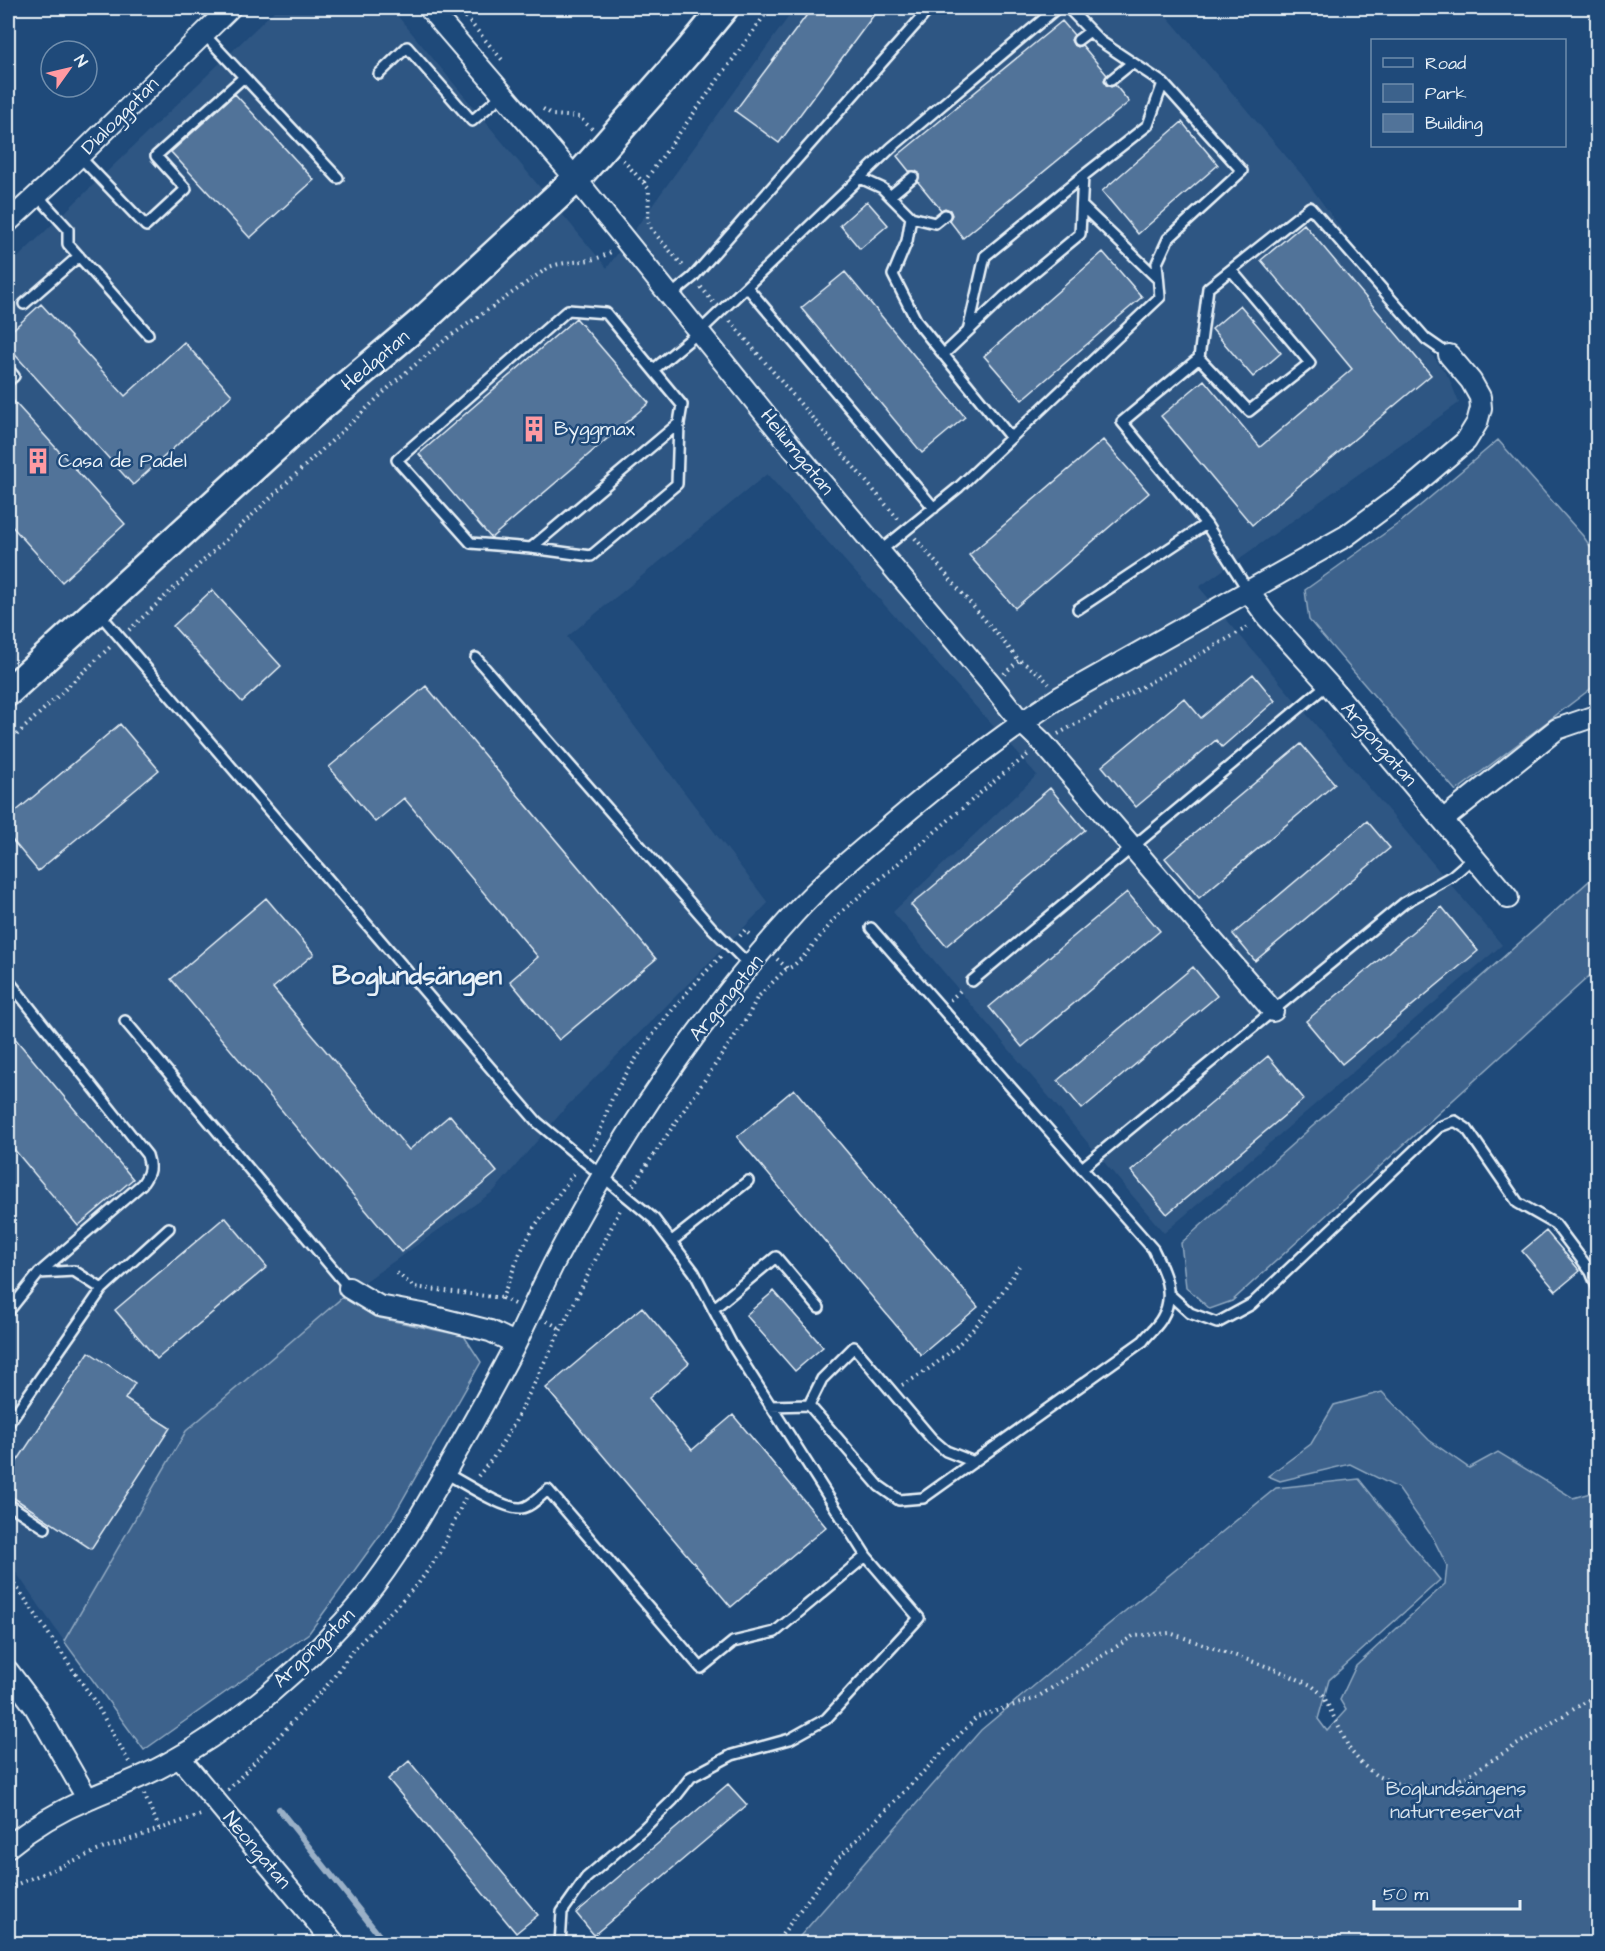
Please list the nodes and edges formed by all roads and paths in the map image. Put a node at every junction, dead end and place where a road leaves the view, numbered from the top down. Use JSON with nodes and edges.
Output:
{"nodes":[{"id":1,"x":230,"y":8,"type":"edge"},
{"id":2,"x":429,"y":8,"type":"edge"},
{"id":3,"x":458,"y":8,"type":"edge"},
{"id":4,"x":724,"y":8,"type":"edge"},
{"id":5,"x":770,"y":8,"type":"edge"},
{"id":6,"x":930,"y":8,"type":"edge"},
{"id":7,"x":1057,"y":8,"type":"edge"},
{"id":8,"x":1068,"y":8,"type":"edge"},
{"id":9,"x":1090,"y":31,"type":"junction"},
{"id":10,"x":203,"y":33,"type":"junction"},
{"id":11,"x":1078,"y":40,"type":"dead end"},
{"id":12,"x":1132,"y":63,"type":"junction"},
{"id":13,"x":508,"y":67,"type":"dead end"},
{"id":14,"x":379,"y":74,"type":"dead end"},
{"id":15,"x":244,"y":77,"type":"junction"},
{"id":16,"x":1111,"y":80,"type":"dead end"},
{"id":17,"x":1163,"y":83,"type":"junction"},
{"id":18,"x":503,"y":94,"type":"junction"},
{"id":19,"x":536,"y":101,"type":"dead end"},
{"id":20,"x":609,"y":145,"type":"junction"},
{"id":21,"x":79,"y":156,"type":"junction"},
{"id":22,"x":1083,"y":176,"type":"junction"},
{"id":23,"x":914,"y":177,"type":"dead end"},
{"id":24,"x":338,"y":178,"type":"dead end"},
{"id":25,"x":860,"y":178,"type":"junction"},
{"id":26,"x":576,"y":179,"type":"junction"},
{"id":27,"x":644,"y":182,"type":"junction"},
{"id":28,"x":37,"y":195,"type":"junction"},
{"id":29,"x":890,"y":196,"type":"junction"},
{"id":30,"x":1082,"y":206,"type":"junction"},
{"id":31,"x":945,"y":215,"type":"dead end"},
{"id":32,"x":911,"y":217,"type":"junction"},
{"id":33,"x":8,"y":222,"type":"edge"},
{"id":34,"x":650,"y":225,"type":"junction"},
{"id":35,"x":626,"y":241,"type":"junction"},
{"id":36,"x":79,"y":256,"type":"junction"},
{"id":37,"x":1231,"y":270,"type":"junction"},
{"id":38,"x":693,"y":277,"type":"junction"},
{"id":39,"x":1158,"y":279,"type":"junction"},
{"id":40,"x":747,"y":287,"type":"junction"},
{"id":41,"x":670,"y":296,"type":"junction"},
{"id":42,"x":24,"y":304,"type":"dead end"},
{"id":43,"x":722,"y":311,"type":"junction"},
{"id":44,"x":968,"y":331,"type":"junction"},
{"id":45,"x":699,"y":332,"type":"junction"},
{"id":46,"x":148,"y":334,"type":"dead end"},
{"id":47,"x":943,"y":355,"type":"junction"},
{"id":48,"x":1449,"y":355,"type":"joint"},
{"id":49,"x":1199,"y":358,"type":"junction"},
{"id":50,"x":8,"y":369,"type":"edge"},
{"id":51,"x":653,"y":370,"type":"junction"},
{"id":52,"x":8,"y":381,"type":"edge"},
{"id":53,"x":679,"y":423,"type":"junction"},
{"id":54,"x":1011,"y":438,"type":"junction"},
{"id":55,"x":934,"y":508,"type":"junction"},
{"id":56,"x":1206,"y":525,"type":"junction"},
{"id":57,"x":907,"y":529,"type":"junction"},
{"id":58,"x":531,"y":548,"type":"junction"},
{"id":59,"x":879,"y":552,"type":"junction"},
{"id":60,"x":1249,"y":592,"type":"junction"},
{"id":61,"x":1078,"y":609,"type":"dead end"},
{"id":62,"x":97,"y":610,"type":"junction"},
{"id":63,"x":1267,"y":617,"type":"junction"},
{"id":64,"x":121,"y":638,"type":"junction"},
{"id":65,"x":476,"y":658,"type":"dead end"},
{"id":66,"x":1328,"y":684,"type":"junction"},
{"id":67,"x":8,"y":692,"type":"edge"},
{"id":68,"x":1060,"y":697,"type":"junction"},
{"id":69,"x":1598,"y":715,"type":"edge"},
{"id":70,"x":1021,"y":722,"type":"junction"},
{"id":71,"x":8,"y":743,"type":"edge"},
{"id":72,"x":1043,"y":743,"type":"junction"},
{"id":73,"x":1444,"y":819,"type":"junction"},
{"id":74,"x":1134,"y":849,"type":"junction"},
{"id":75,"x":1474,"y":857,"type":"junction"},
{"id":76,"x":1508,"y":898,"type":"dead end"},
{"id":77,"x":872,"y":928,"type":"dead end"},
{"id":78,"x":750,"y":966,"type":"junction"},
{"id":79,"x":8,"y":980,"type":"edge"},
{"id":80,"x":972,"y":981,"type":"joint"},
{"id":81,"x":941,"y":1007,"type":"junction"},
{"id":82,"x":1273,"y":1011,"type":"junction"},
{"id":83,"x":125,"y":1022,"type":"dead end"},
{"id":84,"x":1082,"y":1168,"type":"junction"},
{"id":85,"x":602,"y":1175,"type":"junction"},
{"id":86,"x":638,"y":1176,"type":"dead end"},
{"id":87,"x":748,"y":1182,"type":"dead end"},
{"id":88,"x":615,"y":1221,"type":"dead end"},
{"id":89,"x":169,"y":1228,"type":"dead end"},
{"id":90,"x":672,"y":1241,"type":"junction"},
{"id":91,"x":1019,"y":1266,"type":"dead end"},
{"id":92,"x":39,"y":1273,"type":"junction"},
{"id":93,"x":397,"y":1273,"type":"dead end"},
{"id":94,"x":349,"y":1288,"type":"joint"},
{"id":95,"x":102,"y":1289,"type":"junction"},
{"id":96,"x":1598,"y":1289,"type":"edge"},
{"id":97,"x":1169,"y":1294,"type":"junction"},
{"id":98,"x":502,"y":1298,"type":"dead end"},
{"id":99,"x":819,"y":1308,"type":"dead end"},
{"id":100,"x":713,"y":1309,"type":"junction"},
{"id":101,"x":8,"y":1312,"type":"edge"},
{"id":102,"x":515,"y":1343,"type":"junction"},
{"id":103,"x":891,"y":1391,"type":"junction"},
{"id":104,"x":809,"y":1405,"type":"junction"},
{"id":105,"x":770,"y":1406,"type":"junction"},
{"id":106,"x":8,"y":1420,"type":"edge"},
{"id":107,"x":974,"y":1462,"type":"junction"},
{"id":108,"x":481,"y":1472,"type":"dead end"},
{"id":109,"x":445,"y":1473,"type":"junction"},
{"id":110,"x":8,"y":1504,"type":"edge"},
{"id":111,"x":462,"y":1504,"type":"dead end"},
{"id":112,"x":45,"y":1528,"type":"dead end"},
{"id":113,"x":866,"y":1556,"type":"junction"},
{"id":114,"x":8,"y":1574,"type":"edge"},
{"id":115,"x":8,"y":1671,"type":"edge"},
{"id":116,"x":1598,"y":1694,"type":"edge"},
{"id":117,"x":179,"y":1756,"type":"junction"},
{"id":118,"x":130,"y":1765,"type":"dead end"},
{"id":119,"x":87,"y":1798,"type":"junction"},
{"id":120,"x":147,"y":1800,"type":"dead end"},
{"id":121,"x":216,"y":1802,"type":"junction"},
{"id":122,"x":160,"y":1830,"type":"junction"},
{"id":123,"x":8,"y":1847,"type":"edge"},
{"id":124,"x":8,"y":1888,"type":"edge"},
{"id":125,"x":335,"y":1944,"type":"edge"},
{"id":126,"x":560,"y":1944,"type":"edge"},
{"id":127,"x":775,"y":1944,"type":"edge"}],
"edges":[{"from":1,"to":10,"type":"street","name":"Dialoggatan"},
{"from":2,"to":18,"type":"street"},
{"from":3,"to":13,"type":"path"},
{"from":4,"to":20,"type":"street","name":"Hedgatan"},
{"from":5,"to":27,"type":"path"},
{"from":6,"to":38,"type":"lane"},
{"from":7,"to":25,"type":"lane"},
{"from":8,"to":9,"type":"lane"},
{"from":9,"to":11,"type":"lane"},
{"from":9,"to":12,"type":"lane"},
{"from":10,"to":15,"type":"lane"},
{"from":10,"to":21,"type":"street","name":"Dialoggatan"},
{"from":12,"to":16,"type":"lane"},
{"from":12,"to":17,"type":"lane"},
{"from":14,"to":18,"type":"lane"},
{"from":15,"to":21,"type":"lane"},
{"from":15,"to":24,"type":"lane"},
{"from":17,"to":22,"type":"lane"},
{"from":17,"to":39,"type":"lane"},
{"from":18,"to":26,"type":"street"},
{"from":19,"to":20,"type":"path"},
{"from":20,"to":26,"type":"street","name":"Hedgatan"},
{"from":20,"to":27,"type":"path"},
{"from":21,"to":28,"type":"street","name":"Dialoggatan"},
{"from":22,"to":30,"type":"lane"},
{"from":22,"to":44,"type":"lane"},
{"from":23,"to":29,"type":"lane"},
{"from":25,"to":29,"type":"lane"},
{"from":25,"to":40,"type":"lane"},
{"from":26,"to":35,"type":"street","name":"Heliumgatan"},
{"from":26,"to":62,"type":"street","name":"Hedgatan"},
{"from":27,"to":34,"type":"path"},
{"from":28,"to":33,"type":"street","name":"Dialoggatan"},
{"from":28,"to":36,"type":"lane"},
{"from":29,"to":32,"type":"lane"},
{"from":30,"to":39,"type":"lane"},
{"from":30,"to":44,"type":"lane"},
{"from":31,"to":32,"type":"lane"},
{"from":32,"to":47,"type":"lane"},
{"from":34,"to":35,"type":"path"},
{"from":34,"to":38,"type":"path"},
{"from":35,"to":41,"type":"street","name":"Heliumgatan"},
{"from":35,"to":64,"type":"path"},
{"from":36,"to":42,"type":"lane"},
{"from":36,"to":46,"type":"lane"},
{"from":37,"to":48,"type":"lane"},
{"from":37,"to":49,"type":"lane"},
{"from":37,"to":49,"type":"lane"},
{"from":38,"to":41,"type":"lane"},
{"from":38,"to":43,"type":"path"},
{"from":39,"to":54,"type":"lane"},
{"from":40,"to":43,"type":"lane"},
{"from":40,"to":55,"type":"lane"},
{"from":41,"to":45,"type":"street","name":"Heliumgatan"},
{"from":43,"to":45,"type":"lane"},
{"from":43,"to":57,"type":"path"},
{"from":44,"to":47,"type":"lane"},
{"from":45,"to":51,"type":"lane"},
{"from":45,"to":59,"type":"street","name":"Heliumgatan"},
{"from":47,"to":54,"type":"lane"},
{"from":48,"to":60,"type":"street","name":"Argongatan"},
{"from":49,"to":56,"type":"lane"},
{"from":50,"to":52,"type":"lane"},
{"from":51,"to":53,"type":"lane"},
{"from":51,"to":58,"type":"lane"},
{"from":53,"to":58,"type":"lane"},
{"from":53,"to":58,"type":"lane"},
{"from":54,"to":55,"type":"lane"},
{"from":55,"to":57,"type":"lane"},
{"from":56,"to":60,"type":"lane"},
{"from":56,"to":61,"type":"lane"},
{"from":57,"to":59,"type":"lane"},
{"from":57,"to":68,"type":"path"},
{"from":59,"to":70,"type":"street","name":"Heliumgatan"},
{"from":60,"to":63,"type":"street","name":"Argongatan"},
{"from":60,"to":68,"type":"street","name":"Argongatan"},
{"from":62,"to":64,"type":"lane"},
{"from":62,"to":67,"type":"street","name":"Hedgatan"},
{"from":63,"to":66,"type":"street","name":"Argongatan"},
{"from":63,"to":72,"type":"path"},
{"from":64,"to":71,"type":"path"},
{"from":64,"to":85,"type":"lane"},
{"from":65,"to":78,"type":"lane"},
{"from":66,"to":73,"type":"street","name":"Argongatan"},
{"from":66,"to":74,"type":"lane"},
{"from":68,"to":70,"type":"street","name":"Argongatan"},
{"from":69,"to":73,"type":"street"},
{"from":70,"to":72,"type":"street"},
{"from":70,"to":78,"type":"street","name":"Argongatan"},
{"from":72,"to":74,"type":"street"},
{"from":72,"to":86,"type":"path"},
{"from":73,"to":75,"type":"street","name":"Argongatan"},
{"from":74,"to":80,"type":"lane"},
{"from":74,"to":82,"type":"street"},
{"from":75,"to":76,"type":"street","name":"Argongatan"},
{"from":75,"to":82,"type":"lane"},
{"from":77,"to":81,"type":"lane"},
{"from":78,"to":85,"type":"street","name":"Argongatan"},
{"from":79,"to":92,"type":"lane"},
{"from":80,"to":81,"type":"path"},
{"from":81,"to":84,"type":"lane"},
{"from":82,"to":84,"type":"lane"},
{"from":83,"to":94,"type":"lane"},
{"from":84,"to":97,"type":"lane"},
{"from":85,"to":90,"type":"lane"},
{"from":85,"to":102,"type":"street","name":"Argongatan"},
{"from":87,"to":90,"type":"lane"},
{"from":88,"to":108,"type":"path"},
{"from":89,"to":95,"type":"lane"},
{"from":90,"to":100,"type":"lane"},
{"from":91,"to":103,"type":"path"},
{"from":92,"to":95,"type":"lane"},
{"from":92,"to":101,"type":"lane"},
{"from":93,"to":98,"type":"path"},
{"from":94,"to":102,"type":"street"},
{"from":95,"to":106,"type":"lane"},
{"from":96,"to":97,"type":"lane"},
{"from":97,"to":107,"type":"lane"},
{"from":99,"to":100,"type":"lane"},
{"from":100,"to":105,"type":"lane"},
{"from":102,"to":109,"type":"street","name":"Argongatan"},
{"from":103,"to":104,"type":"lane"},
{"from":103,"to":107,"type":"lane"},
{"from":104,"to":105,"type":"lane"},
{"from":104,"to":107,"type":"lane"},
{"from":105,"to":113,"type":"lane"},
{"from":109,"to":113,"type":"lane"},
{"from":109,"to":117,"type":"street","name":"Argongatan"},
{"from":110,"to":112,"type":"lane"},
{"from":111,"to":121,"type":"path"},
{"from":113,"to":126,"type":"lane"},
{"from":114,"to":118,"type":"path"},
{"from":115,"to":119,"type":"street"},
{"from":116,"to":127,"type":"path"},
{"from":117,"to":119,"type":"street","name":"Argongatan"},
{"from":117,"to":121,"type":"street","name":"Neongatan"},
{"from":119,"to":123,"type":"street","name":"Argongatan"},
{"from":120,"to":122,"type":"path"},
{"from":121,"to":122,"type":"path"},
{"from":121,"to":125,"type":"street","name":"Neongatan"},
{"from":122,"to":124,"type":"path"}]}
